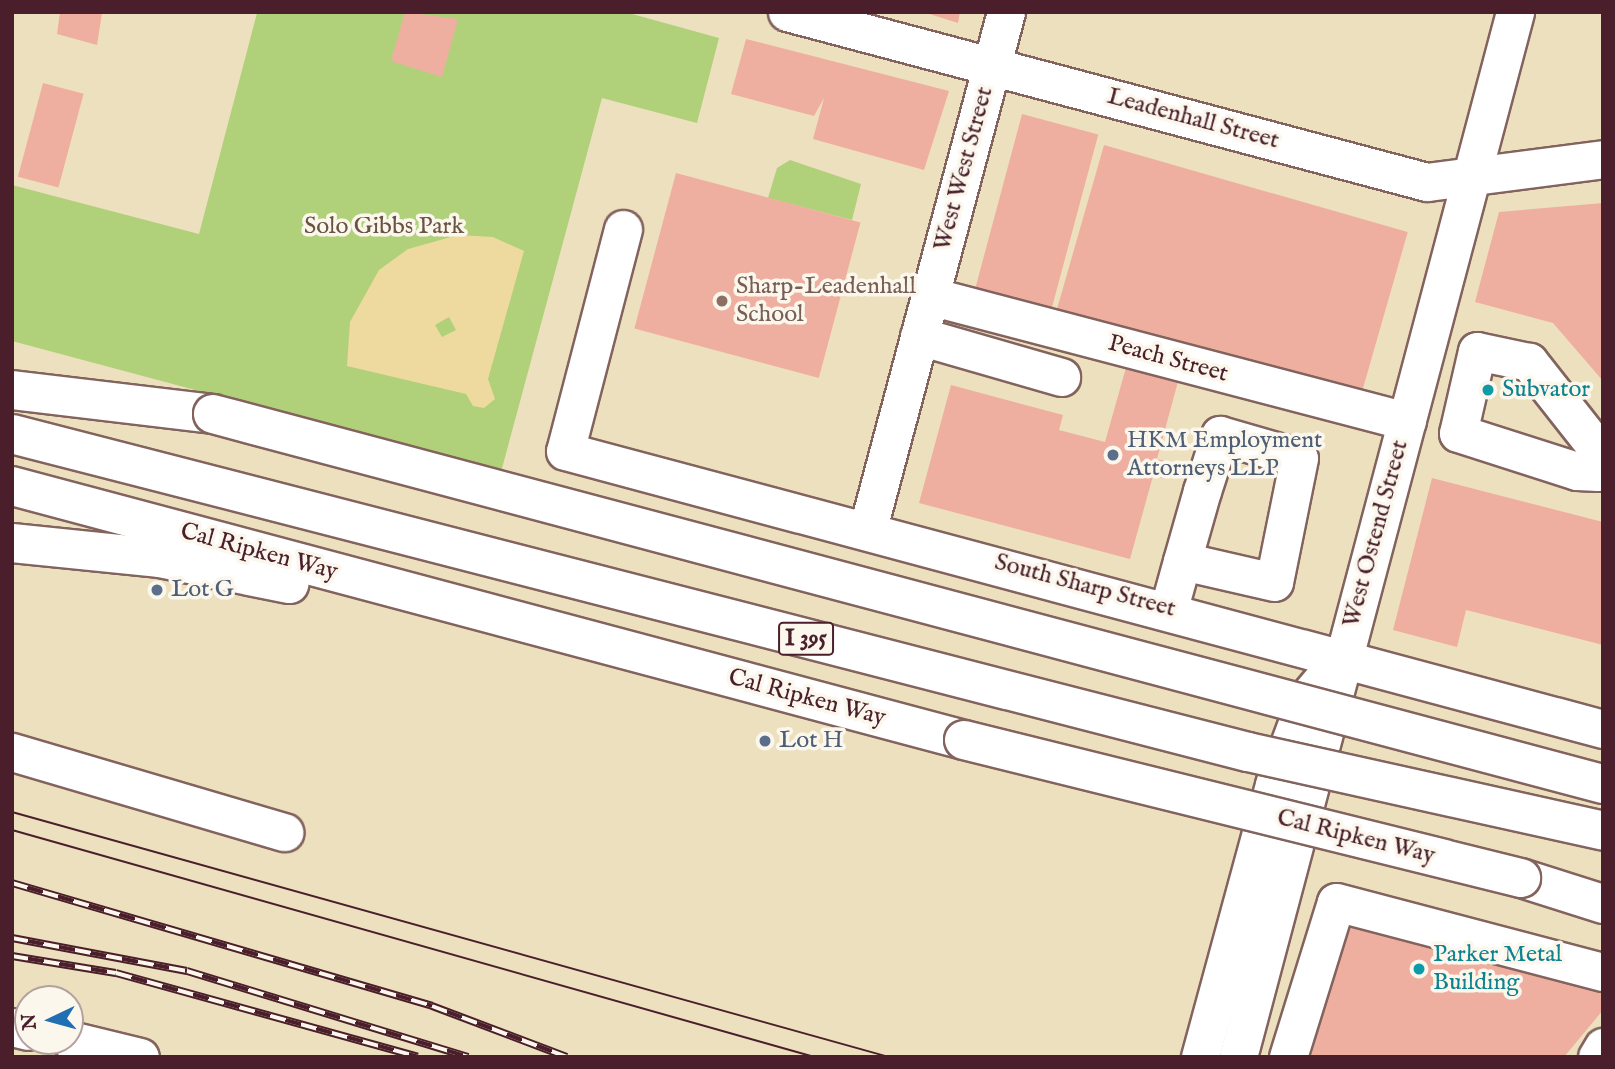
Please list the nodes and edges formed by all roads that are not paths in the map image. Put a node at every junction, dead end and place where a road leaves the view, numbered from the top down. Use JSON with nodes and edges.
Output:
{"nodes":[{"id":1,"x":787,"y":12,"type":"edge"},
{"id":2,"x":1006,"y":12,"type":"edge"},
{"id":3,"x":1515,"y":12,"type":"edge"},
{"id":4,"x":991,"y":66,"type":"junction"},
{"id":5,"x":1603,"y":159,"type":"edge"},
{"id":6,"x":1471,"y":177,"type":"junction"},
{"id":7,"x":623,"y":229,"type":"dead end"},
{"id":8,"x":930,"y":296,"type":"junction"},
{"id":9,"x":919,"y":336,"type":"junction"},
{"id":10,"x":1061,"y":377,"type":"dead end"},
{"id":11,"x":1418,"y":379,"type":"junction"},
{"id":12,"x":12,"y":390,"type":"edge"},
{"id":13,"x":1462,"y":391,"type":"junction"},
{"id":14,"x":1406,"y":421,"type":"junction"},
{"id":15,"x":12,"y":434,"type":"edge"},
{"id":16,"x":1603,"y":458,"type":"edge"},
{"id":17,"x":12,"y":485,"type":"edge"},
{"id":18,"x":867,"y":528,"type":"junction"},
{"id":19,"x":12,"y":543,"type":"edge"},
{"id":20,"x":1182,"y":562,"type":"dead end"},
{"id":21,"x":1169,"y":608,"type":"junction"},
{"id":22,"x":1344,"y":656,"type":"junction"},
{"id":23,"x":668,"y":662,"type":"junction"},
{"id":24,"x":1603,"y":729,"type":"edge"},
{"id":25,"x":12,"y":752,"type":"edge"},
{"id":26,"x":1603,"y":784,"type":"edge"},
{"id":27,"x":1603,"y":831,"type":"edge"},
{"id":28,"x":284,"y":832,"type":"dead end"},
{"id":29,"x":1603,"y":904,"type":"edge"},
{"id":30,"x":1603,"y":972,"type":"edge"},
{"id":31,"x":84,"y":1043,"type":"edge"},
{"id":32,"x":1603,"y":1047,"type":"edge"},
{"id":33,"x":140,"y":1057,"type":"edge"},
{"id":34,"x":1200,"y":1057,"type":"edge"},
{"id":35,"x":1238,"y":1057,"type":"edge"},
{"id":36,"x":1288,"y":1057,"type":"edge"},
{"id":37,"x":1597,"y":1057,"type":"edge"}],
"edges":[{"from":1,"to":4,"type":"street","name":"Leadenhall Street"},
{"from":2,"to":4,"type":"street","name":"West West Street"},
{"from":3,"to":6,"type":"street","name":"West Ostend Street"},
{"from":4,"to":6,"type":"street","name":"Leadenhall Street"},
{"from":4,"to":8,"type":"street","name":"West West Street"},
{"from":5,"to":6,"type":"street","name":"Leadenhall Street"},
{"from":6,"to":11,"type":"street","name":"West Ostend Street"},
{"from":7,"to":18,"type":"street","name":"South Sharp Street"},
{"from":8,"to":9,"type":"street","name":"West West Street"},
{"from":8,"to":14,"type":"street","name":"Peach Street"},
{"from":9,"to":10,"type":"street"},
{"from":9,"to":18,"type":"street","name":"West West Street"},
{"from":11,"to":13,"type":"street"},
{"from":11,"to":14,"type":"street","name":"West Ostend Street"},
{"from":12,"to":26,"type":"highway","bridge":true},
{"from":13,"to":16,"type":"street"},
{"from":13,"to":16,"type":"street"},
{"from":14,"to":22,"type":"street","name":"West Ostend Street"},
{"from":15,"to":27,"type":"highway","number":"I 395","bridge":true},
{"from":17,"to":23,"type":"highway","name":"Cal Ripken Way","number":"I 395"},
{"from":18,"to":21,"type":"street","name":"South Sharp Street"},
{"from":19,"to":23,"type":"highway"},
{"from":20,"to":21,"type":"street"},
{"from":21,"to":22,"type":"street","name":"South Sharp Street"},
{"from":22,"to":24,"type":"street","name":"South Sharp Street"},
{"from":22,"to":34,"type":"street"},
{"from":22,"to":35,"type":"street","name":"West Ostend Street"},
{"from":23,"to":29,"type":"highway","name":"Cal Ripken Way","number":"I 395","bridge":true},
{"from":25,"to":28,"type":"street"},
{"from":30,"to":36,"type":"street"},
{"from":31,"to":33,"type":"street"},
{"from":32,"to":37,"type":"street"}]}
